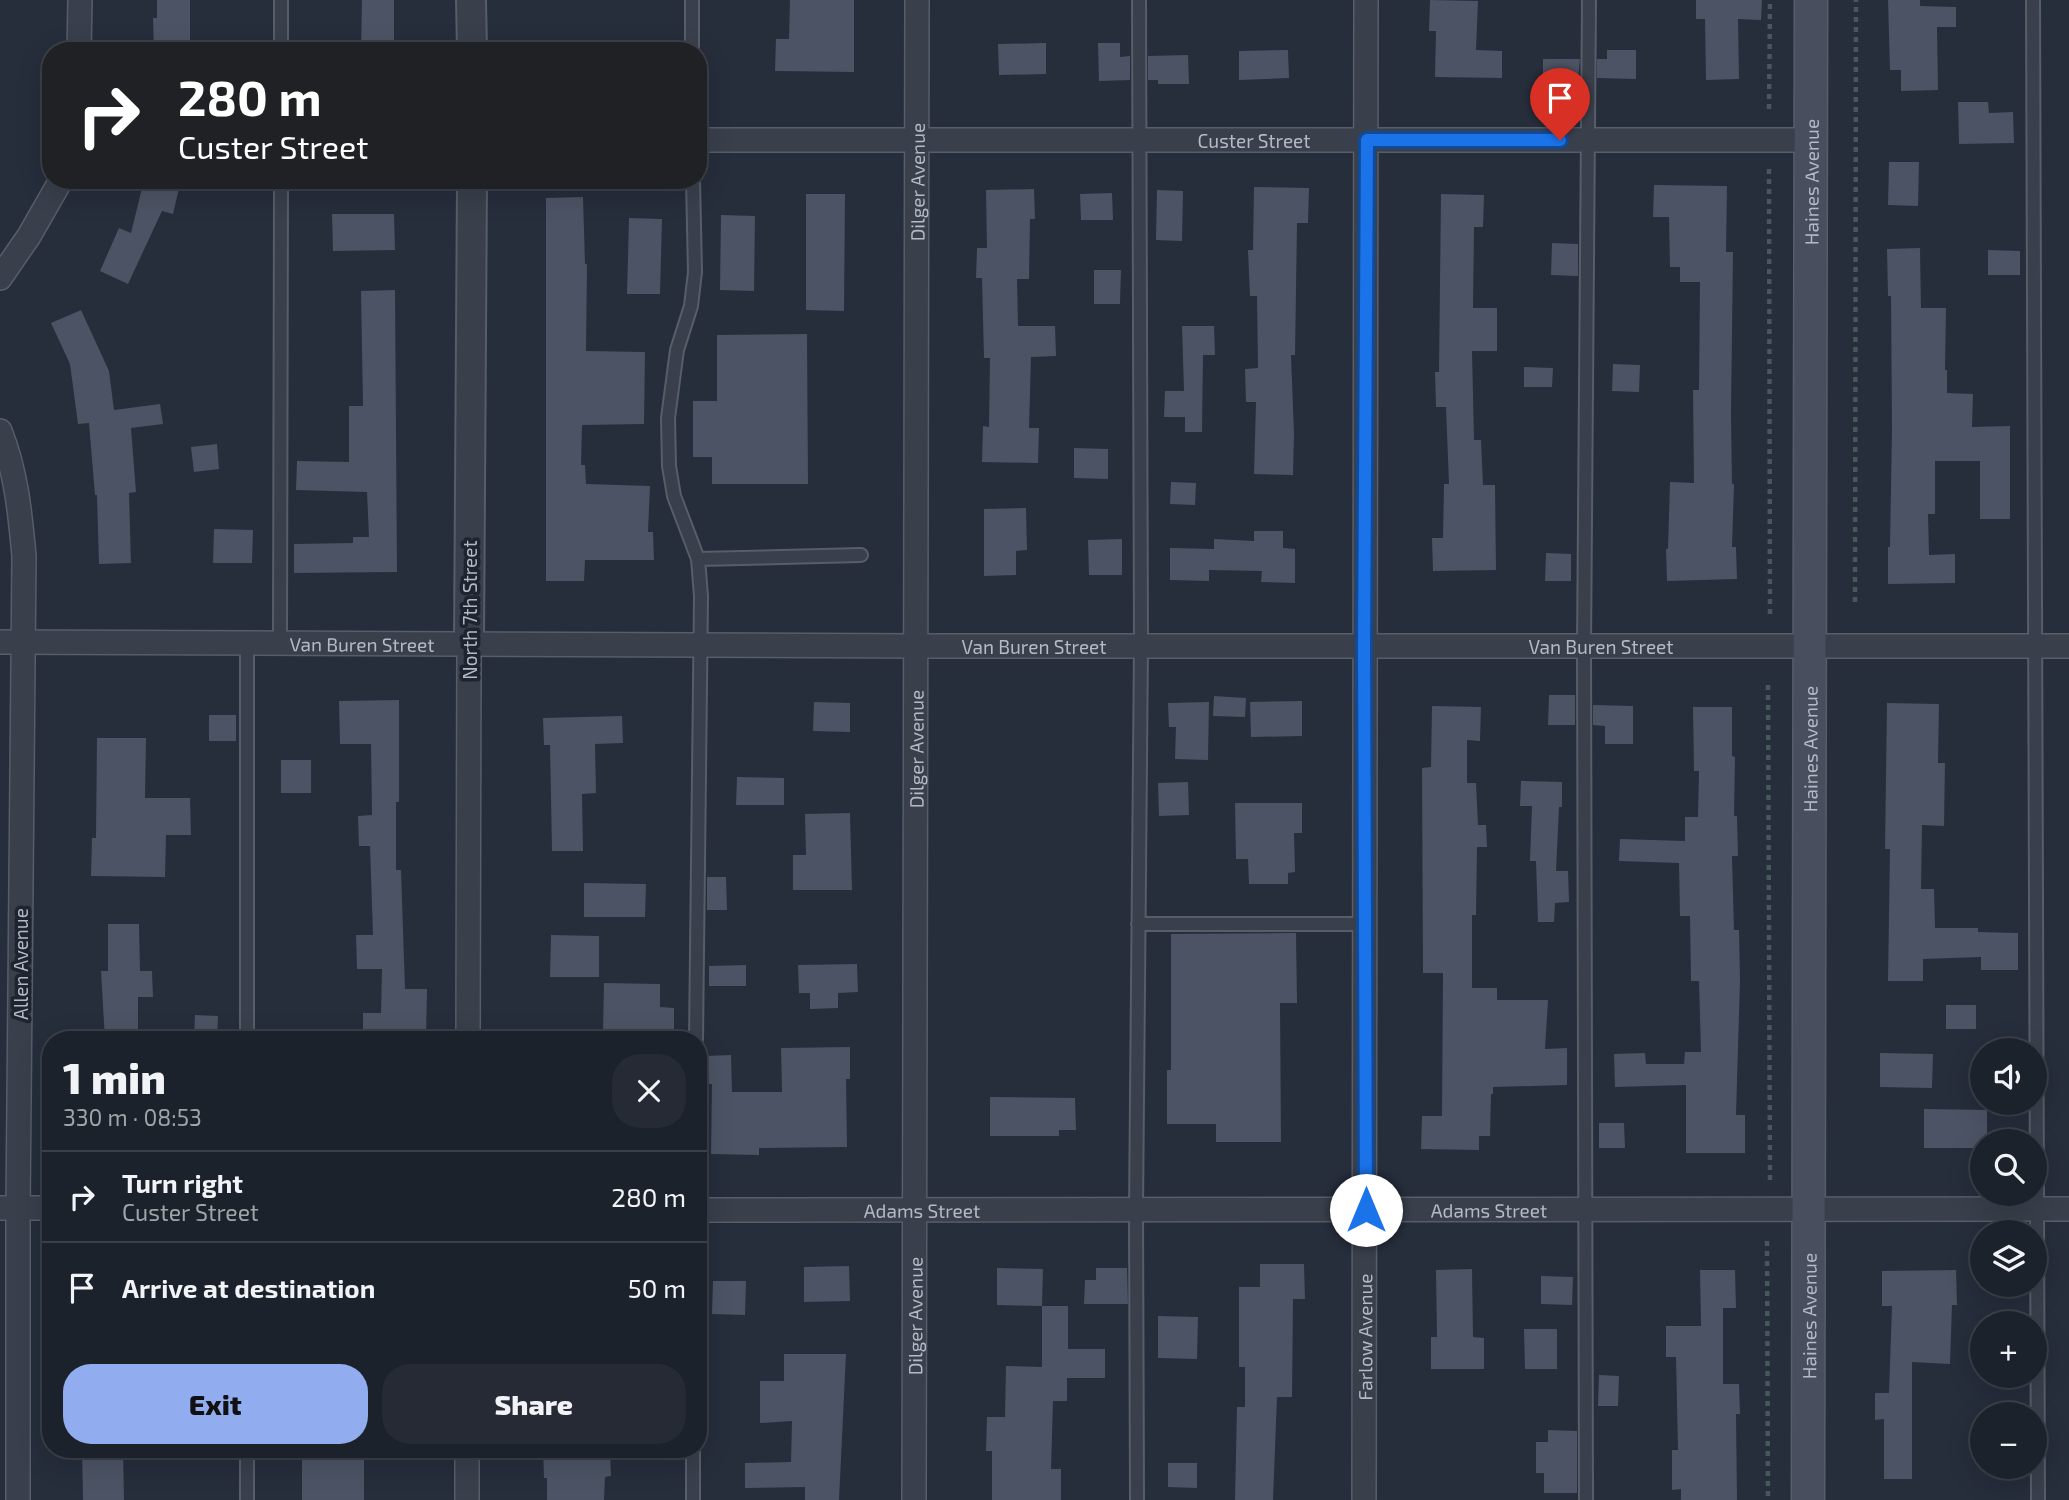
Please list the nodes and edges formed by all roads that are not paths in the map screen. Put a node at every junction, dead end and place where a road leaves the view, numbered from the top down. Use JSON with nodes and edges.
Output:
{"nodes":[{"id":1,"x":79,"y":0,"type":"edge"},
{"id":2,"x":281,"y":0,"type":"edge"},
{"id":3,"x":471,"y":0,"type":"edge"},
{"id":4,"x":692,"y":0,"type":"edge"},
{"id":5,"x":917,"y":0,"type":"edge"},
{"id":6,"x":1139,"y":0,"type":"edge"},
{"id":7,"x":1366,"y":0,"type":"edge"},
{"id":8,"x":1588,"y":0,"type":"edge"},
{"id":9,"x":1811,"y":0,"type":"edge"},
{"id":10,"x":2033,"y":0,"type":"edge"},
{"id":11,"x":79,"y":42,"type":"edge"},
{"id":12,"x":281,"y":42,"type":"edge"},
{"id":13,"x":471,"y":42,"type":"edge"},
{"id":14,"x":692,"y":42,"type":"edge"},
{"id":15,"x":707,"y":140,"type":"edge"},
{"id":16,"x":917,"y":140,"type":"junction"},
{"id":17,"x":1139,"y":140,"type":"junction"},
{"id":18,"x":1367,"y":140,"type":"junction"},
{"id":19,"x":1587,"y":140,"type":"junction"},
{"id":20,"x":1810,"y":140,"type":"junction"},
{"id":21,"x":56,"y":189,"type":"edge"},
{"id":22,"x":281,"y":189,"type":"edge"},
{"id":23,"x":471,"y":189,"type":"edge"},
{"id":24,"x":693,"y":189,"type":"edge"},
{"id":25,"x":0,"y":278,"type":"edge"},
{"id":26,"x":0,"y":431,"type":"edge"},
{"id":27,"x":861,"y":555,"type":"dead end"},
{"id":28,"x":698,"y":559,"type":"junction"},
{"id":29,"x":11,"y":642,"type":"edge"},
{"id":30,"x":247,"y":643,"type":"junction"},
{"id":31,"x":280,"y":643,"type":"junction"},
{"id":32,"x":469,"y":644,"type":"junction"},
{"id":33,"x":701,"y":645,"type":"junction"},
{"id":34,"x":917,"y":646,"type":"junction"},
{"id":35,"x":1140,"y":646,"type":"junction"},
{"id":36,"x":2069,"y":646,"type":"edge"},
{"id":37,"x":1364,"y":647,"type":"junction"},
{"id":38,"x":1584,"y":647,"type":"junction"},
{"id":39,"x":2035,"y":647,"type":"junction"},
{"id":40,"x":1809,"y":648,"type":"junction"},
{"id":41,"x":1138,"y":924,"type":"junction"},
{"id":42,"x":1365,"y":924,"type":"junction"},
{"id":43,"x":247,"y":1031,"type":"edge"},
{"id":44,"x":468,"y":1031,"type":"edge"},
{"id":45,"x":696,"y":1031,"type":"edge"},
{"id":46,"x":9,"y":1208,"type":"edge"},
{"id":47,"x":42,"y":1208,"type":"edge"},
{"id":48,"x":1586,"y":1209,"type":"junction"},
{"id":49,"x":1809,"y":1209,"type":"junction"},
{"id":50,"x":2038,"y":1209,"type":"junction"},
{"id":51,"x":2069,"y":1209,"type":"edge"},
{"id":52,"x":707,"y":1210,"type":"edge"},
{"id":53,"x":914,"y":1210,"type":"junction"},
{"id":54,"x":1366,"y":1210,"type":"junction"},
{"id":55,"x":1136,"y":1211,"type":"junction"},
{"id":56,"x":247,"y":1458,"type":"edge"},
{"id":57,"x":467,"y":1458,"type":"edge"},
{"id":58,"x":693,"y":1458,"type":"edge"},
{"id":59,"x":18,"y":1500,"type":"edge"},
{"id":60,"x":247,"y":1500,"type":"edge"},
{"id":61,"x":467,"y":1500,"type":"edge"},
{"id":62,"x":693,"y":1500,"type":"edge"},
{"id":63,"x":914,"y":1500,"type":"edge"},
{"id":64,"x":1137,"y":1500,"type":"edge"},
{"id":65,"x":1364,"y":1500,"type":"edge"},
{"id":66,"x":1586,"y":1500,"type":"edge"},
{"id":67,"x":1808,"y":1500,"type":"edge"},
{"id":68,"x":2038,"y":1500,"type":"edge"}],
"edges":[{"from":1,"to":11,"type":"street"},
{"from":2,"to":12,"type":"lane"},
{"from":3,"to":13,"type":"street"},
{"from":4,"to":14,"type":"lane"},
{"from":5,"to":16,"type":"street","name":"Dilger Avenue"},
{"from":6,"to":17,"type":"lane"},
{"from":7,"to":18,"type":"street","name":"Farlow Avenue"},
{"from":8,"to":19,"type":"lane"},
{"from":9,"to":20,"type":"main road","name":"Haines Avenue"},
{"from":10,"to":39,"type":"lane"},
{"from":15,"to":16,"type":"street","name":"Custer Street"},
{"from":16,"to":17,"type":"street","name":"Custer Street"},
{"from":16,"to":34,"type":"street","name":"Dilger Avenue"},
{"from":17,"to":18,"type":"street","name":"Custer Street"},
{"from":17,"to":35,"type":"lane"},
{"from":18,"to":19,"type":"street","name":"Custer Street"},
{"from":18,"to":37,"type":"street","name":"Farlow Avenue"},
{"from":19,"to":20,"type":"street","name":"Custer Street"},
{"from":19,"to":38,"type":"lane"},
{"from":20,"to":40,"type":"main road","name":"Haines Avenue"},
{"from":21,"to":25,"type":"street"},
{"from":22,"to":31,"type":"lane"},
{"from":23,"to":32,"type":"street","name":"North 7th Street"},
{"from":24,"to":28,"type":"lane"},
{"from":26,"to":29,"type":"street","name":"Allen Avenue"},
{"from":27,"to":28,"type":"lane"},
{"from":28,"to":33,"type":"lane"},
{"from":29,"to":30,"type":"street","name":"Van Buren Street"},
{"from":29,"to":46,"type":"street","name":"Allen Avenue"},
{"from":30,"to":31,"type":"street","name":"Van Buren Street"},
{"from":30,"to":43,"type":"lane"},
{"from":31,"to":32,"type":"street","name":"Van Buren Street"},
{"from":32,"to":33,"type":"street","name":"Van Buren Street"},
{"from":32,"to":44,"type":"street","name":"North 7th Street"},
{"from":33,"to":34,"type":"street","name":"Van Buren Street"},
{"from":33,"to":45,"type":"lane"},
{"from":34,"to":35,"type":"street","name":"Van Buren Street"},
{"from":34,"to":53,"type":"street","name":"Dilger Avenue"},
{"from":35,"to":37,"type":"street","name":"Van Buren Street"},
{"from":35,"to":41,"type":"lane"},
{"from":36,"to":39,"type":"street","name":"Van Buren Street"},
{"from":37,"to":38,"type":"street","name":"Van Buren Street"},
{"from":37,"to":42,"type":"street","name":"Farlow Avenue"},
{"from":38,"to":40,"type":"street","name":"Van Buren Street"},
{"from":38,"to":48,"type":"lane"},
{"from":39,"to":40,"type":"street","name":"Van Buren Street"},
{"from":39,"to":50,"type":"lane"},
{"from":40,"to":49,"type":"main road","name":"Haines Avenue"},
{"from":41,"to":42,"type":"lane"},
{"from":41,"to":55,"type":"lane"},
{"from":42,"to":54,"type":"street","name":"Farlow Avenue"},
{"from":46,"to":47,"type":"street"},
{"from":46,"to":59,"type":"street","name":"Allen Avenue"},
{"from":48,"to":49,"type":"street","name":"Adams Street"},
{"from":48,"to":54,"type":"street","name":"Adams Street"},
{"from":48,"to":66,"type":"lane"},
{"from":49,"to":50,"type":"street","name":"Adams Street"},
{"from":49,"to":67,"type":"main road","name":"Haines Avenue"},
{"from":50,"to":51,"type":"street","name":"Adams Street"},
{"from":50,"to":68,"type":"lane"},
{"from":52,"to":53,"type":"street","name":"Adams Street"},
{"from":53,"to":55,"type":"street","name":"Adams Street"},
{"from":53,"to":63,"type":"street","name":"Dilger Avenue"},
{"from":54,"to":55,"type":"street","name":"Adams Street"},
{"from":54,"to":65,"type":"street","name":"Farlow Avenue"},
{"from":55,"to":64,"type":"lane"},
{"from":56,"to":60,"type":"lane"},
{"from":57,"to":61,"type":"street"},
{"from":58,"to":62,"type":"lane"}]}
